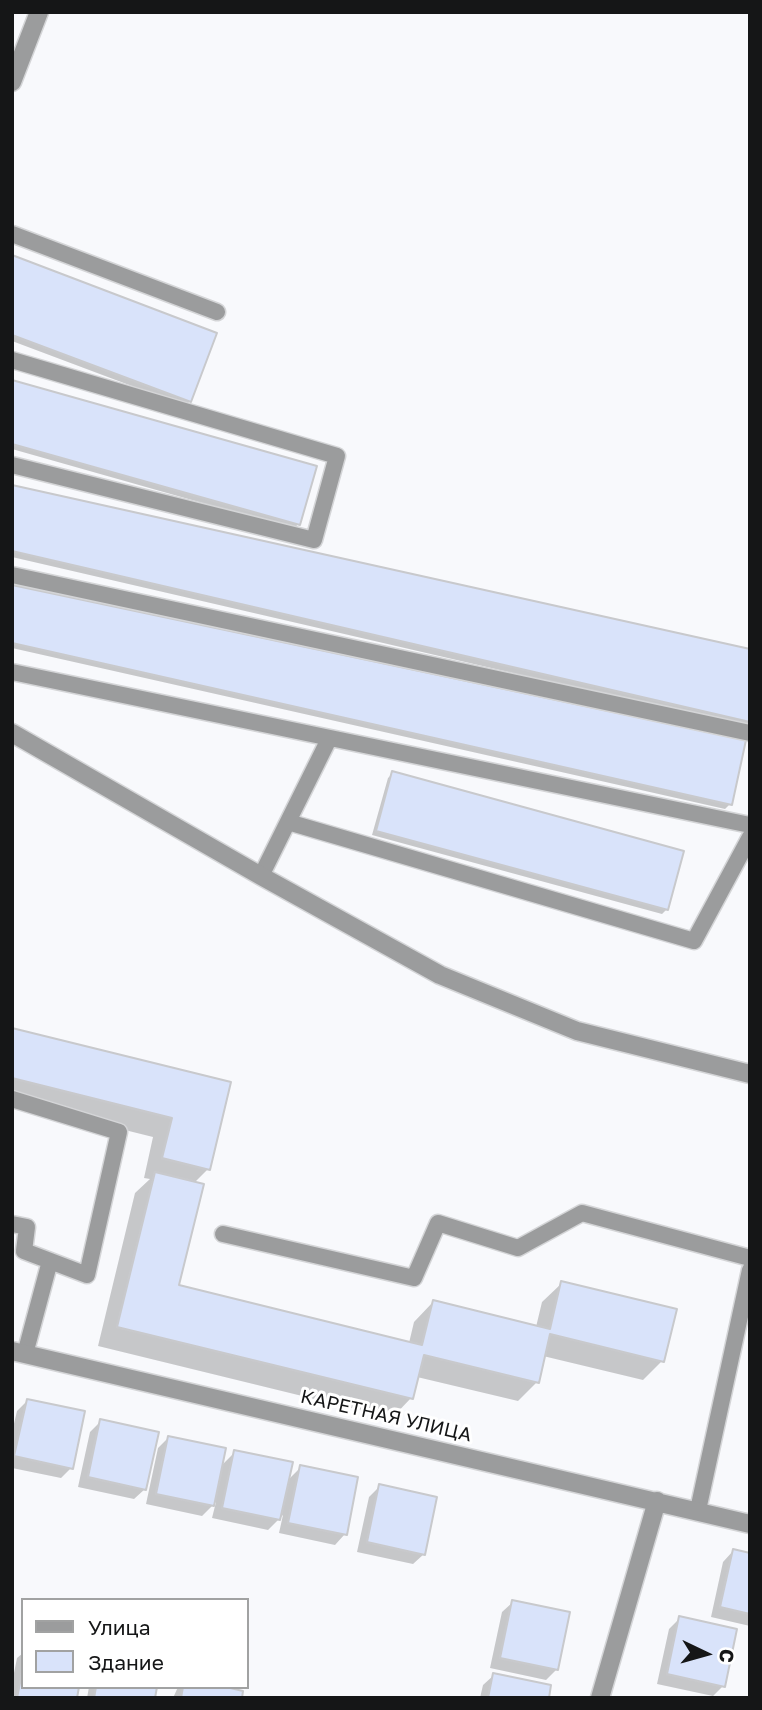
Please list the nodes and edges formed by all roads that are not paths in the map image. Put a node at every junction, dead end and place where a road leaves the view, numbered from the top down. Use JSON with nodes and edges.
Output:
{"nodes":[{"id":1,"x":39,"y":12,"type":"edge"},
{"id":2,"x":12,"y":82,"type":"edge"},
{"id":3,"x":12,"y":233,"type":"edge"},
{"id":4,"x":217,"y":312,"type":"dead end"},
{"id":5,"x":12,"y":360,"type":"edge"},
{"id":6,"x":12,"y":465,"type":"edge"},
{"id":7,"x":12,"y":575,"type":"edge"},
{"id":8,"x":12,"y":673,"type":"edge"},
{"id":9,"x":12,"y":733,"type":"edge"},
{"id":10,"x":750,"y":733,"type":"edge"},
{"id":11,"x":329,"y":739,"type":"junction"},
{"id":12,"x":288,"y":822,"type":"junction"},
{"id":13,"x":750,"y":825,"type":"edge"},
{"id":14,"x":750,"y":838,"type":"edge"},
{"id":15,"x":261,"y":876,"type":"junction"},
{"id":16,"x":750,"y":1074,"type":"edge"},
{"id":17,"x":12,"y":1099,"type":"edge"},
{"id":18,"x":12,"y":1224,"type":"edge"},
{"id":19,"x":223,"y":1234,"type":"dead end"},
{"id":20,"x":750,"y":1258,"type":"edge"},
{"id":21,"x":50,"y":1261,"type":"junction"},
{"id":22,"x":750,"y":1270,"type":"edge"},
{"id":23,"x":19,"y":1352,"type":"edge"},
{"id":24,"x":657,"y":1501,"type":"junction"},
{"id":25,"x":698,"y":1510,"type":"junction"},
{"id":26,"x":750,"y":1524,"type":"edge"},
{"id":27,"x":600,"y":1698,"type":"edge"}],
"edges":[{"from":1,"to":2,"type":"street"},
{"from":3,"to":4,"type":"lane"},
{"from":5,"to":6,"type":"lane"},
{"from":7,"to":10,"type":"lane"},
{"from":8,"to":11,"type":"lane"},
{"from":9,"to":15,"type":"street"},
{"from":11,"to":12,"type":"lane"},
{"from":11,"to":13,"type":"lane"},
{"from":12,"to":14,"type":"lane"},
{"from":12,"to":15,"type":"lane"},
{"from":15,"to":16,"type":"street"},
{"from":17,"to":21,"type":"lane"},
{"from":18,"to":21,"type":"lane"},
{"from":19,"to":20,"type":"lane"},
{"from":21,"to":23,"type":"lane"},
{"from":22,"to":25,"type":"lane"},
{"from":23,"to":24,"type":"street","name":"КАРЕТНАЯ УЛИЦА"},
{"from":24,"to":25,"type":"street","name":"КАРЕТНАЯ УЛИЦА"},
{"from":24,"to":27,"type":"street"},
{"from":25,"to":26,"type":"street","name":"КАРЕТНАЯ УЛИЦА"}]}
